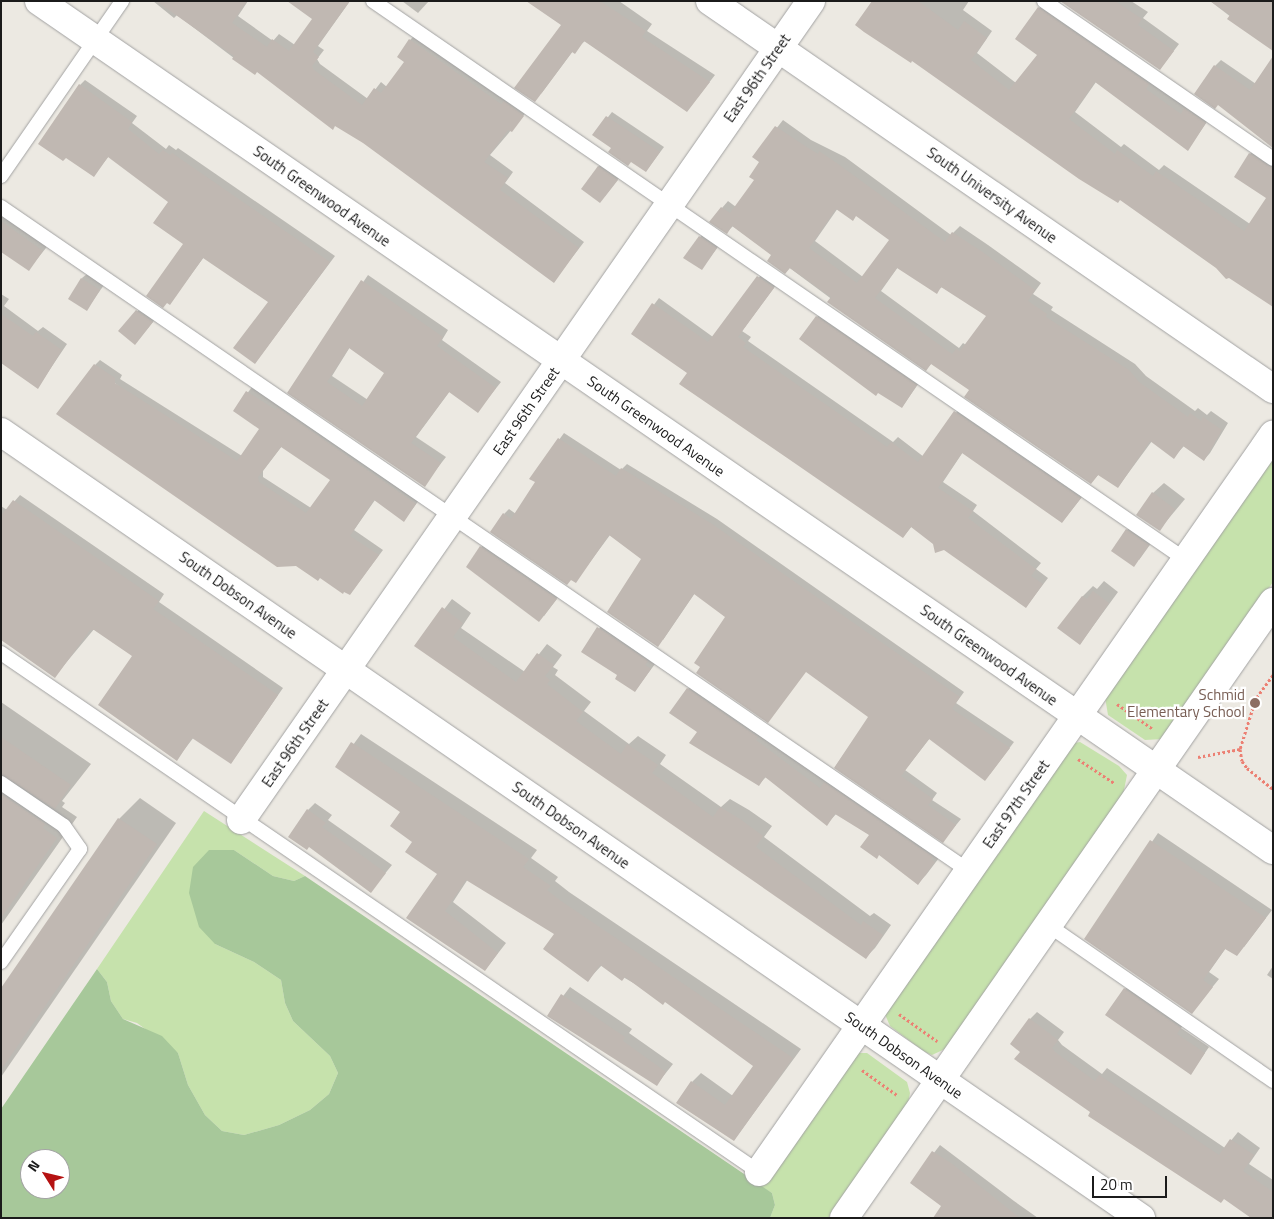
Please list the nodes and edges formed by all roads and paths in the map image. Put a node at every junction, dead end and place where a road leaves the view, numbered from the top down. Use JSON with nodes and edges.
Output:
{"nodes":[{"id":1,"x":39,"y":1,"type":"edge"},
{"id":2,"x":122,"y":1,"type":"edge"},
{"id":3,"x":373,"y":1,"type":"edge"},
{"id":4,"x":710,"y":1,"type":"edge"},
{"id":5,"x":811,"y":1,"type":"edge"},
{"id":6,"x":1044,"y":1,"type":"edge"},
{"id":7,"x":95,"y":40,"type":"junction"},
{"id":8,"x":778,"y":48,"type":"junction"},
{"id":9,"x":1273,"y":159,"type":"edge"},
{"id":10,"x":1,"y":176,"type":"edge"},
{"id":11,"x":669,"y":205,"type":"junction"},
{"id":12,"x":1,"y":207,"type":"edge"},
{"id":13,"x":561,"y":361,"type":"junction"},
{"id":14,"x":1273,"y":389,"type":"edge"},
{"id":15,"x":1,"y":432,"type":"edge"},
{"id":16,"x":1273,"y":435,"type":"edge"},
{"id":17,"x":453,"y":516,"type":"junction"},
{"id":18,"x":1186,"y":560,"type":"junction"},
{"id":19,"x":1273,"y":602,"type":"edge"},
{"id":20,"x":1,"y":653,"type":"edge"},
{"id":21,"x":346,"y":670,"type":"junction"},
{"id":22,"x":1273,"y":675,"type":"edge"},
{"id":23,"x":1113,"y":701,"type":"dead end"},
{"id":24,"x":1077,"y":716,"type":"junction"},
{"id":25,"x":1162,"y":735,"type":"dead end"},
{"id":26,"x":1240,"y":749,"type":"junction"},
{"id":27,"x":1075,"y":756,"type":"dead end"},
{"id":28,"x":1195,"y":758,"type":"dead end"},
{"id":29,"x":1156,"y":770,"type":"junction"},
{"id":30,"x":1,"y":783,"type":"edge"},
{"id":31,"x":1121,"y":788,"type":"dead end"},
{"id":32,"x":1273,"y":789,"type":"edge"},
{"id":33,"x":241,"y":820,"type":"junction"},
{"id":34,"x":1273,"y":850,"type":"edge"},
{"id":35,"x":969,"y":871,"type":"junction"},
{"id":36,"x":1048,"y":926,"type":"junction"},
{"id":37,"x":1,"y":962,"type":"edge"},
{"id":38,"x":896,"y":1012,"type":"dead end"},
{"id":39,"x":862,"y":1026,"type":"junction"},
{"id":40,"x":944,"y":1045,"type":"dead end"},
{"id":41,"x":859,"y":1068,"type":"dead end"},
{"id":42,"x":940,"y":1079,"type":"junction"},
{"id":43,"x":1273,"y":1081,"type":"edge"},
{"id":44,"x":906,"y":1101,"type":"dead end"},
{"id":45,"x":759,"y":1172,"type":"joint"},
{"id":46,"x":844,"y":1218,"type":"edge"},
{"id":47,"x":1141,"y":1218,"type":"edge"}],
"edges":[{"from":1,"to":7,"type":"street","name":"South Greenwood Avenue"},
{"from":2,"to":7,"type":"lane"},
{"from":3,"to":11,"type":"lane"},
{"from":4,"to":8,"type":"street","name":"South University Avenue"},
{"from":5,"to":8,"type":"street","name":"East 96th Street"},
{"from":6,"to":9,"type":"lane"},
{"from":7,"to":10,"type":"lane"},
{"from":7,"to":13,"type":"street","name":"South Greenwood Avenue"},
{"from":8,"to":11,"type":"street","name":"East 96th Street"},
{"from":8,"to":14,"type":"street","name":"South University Avenue"},
{"from":11,"to":13,"type":"street","name":"East 96th Street"},
{"from":11,"to":18,"type":"lane"},
{"from":12,"to":17,"type":"lane"},
{"from":13,"to":17,"type":"street","name":"East 96th Street"},
{"from":13,"to":24,"type":"street","name":"South Greenwood Avenue"},
{"from":15,"to":21,"type":"street","name":"South Dobson Avenue"},
{"from":16,"to":18,"type":"street","name":"East 97th Street"},
{"from":17,"to":21,"type":"street","name":"East 96th Street"},
{"from":17,"to":35,"type":"lane"},
{"from":18,"to":24,"type":"street","name":"East 97th Street"},
{"from":19,"to":29,"type":"street"},
{"from":20,"to":33,"type":"lane"},
{"from":21,"to":33,"type":"street","name":"East 96th Street"},
{"from":21,"to":39,"type":"street","name":"South Dobson Avenue"},
{"from":22,"to":26,"type":"path"},
{"from":23,"to":25,"type":"path"},
{"from":24,"to":29,"type":"street","name":"South Greenwood Avenue"},
{"from":24,"to":35,"type":"street","name":"East 97th Street"},
{"from":26,"to":28,"type":"path"},
{"from":26,"to":32,"type":"path"},
{"from":27,"to":31,"type":"path"},
{"from":29,"to":34,"type":"street","name":"South Greenwood Avenue"},
{"from":29,"to":36,"type":"street"},
{"from":30,"to":37,"type":"lane"},
{"from":33,"to":45,"type":"lane"},
{"from":35,"to":39,"type":"street","name":"East 97th Street"},
{"from":36,"to":42,"type":"street"},
{"from":36,"to":43,"type":"lane"},
{"from":38,"to":40,"type":"path"},
{"from":39,"to":42,"type":"street","name":"South Dobson Avenue"},
{"from":39,"to":45,"type":"street","name":"East 97th Street"},
{"from":41,"to":44,"type":"path"},
{"from":42,"to":46,"type":"street"},
{"from":42,"to":47,"type":"street","name":"South Dobson Avenue"}]}
